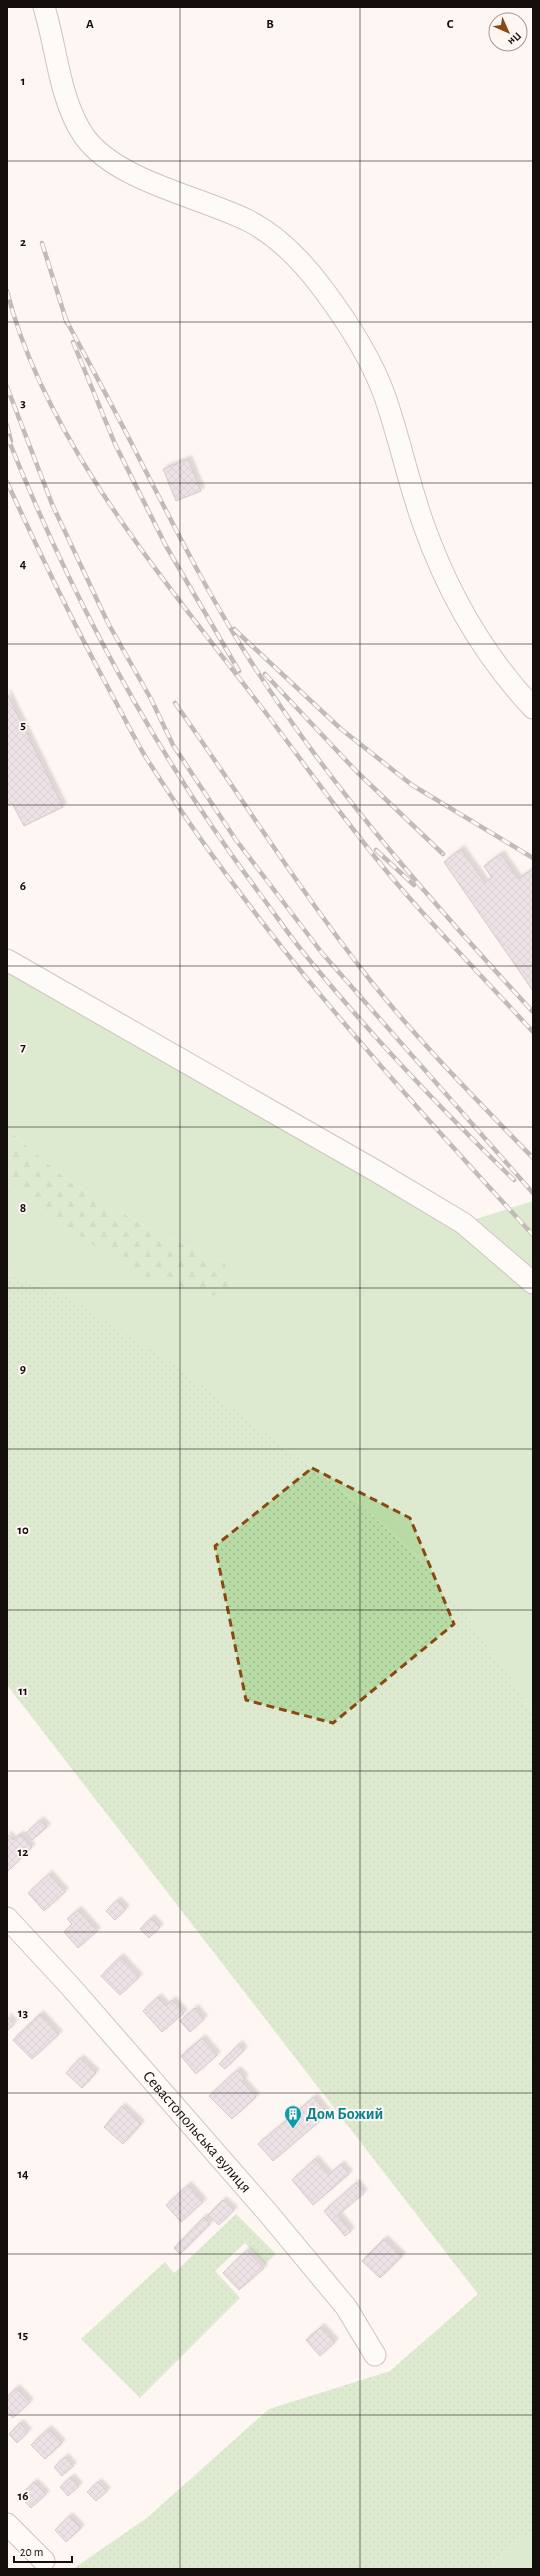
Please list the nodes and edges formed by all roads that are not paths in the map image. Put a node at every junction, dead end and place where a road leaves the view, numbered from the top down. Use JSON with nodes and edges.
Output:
{"nodes":[{"id":1,"x":44,"y":7,"type":"edge"},
{"id":2,"x":533,"y":708,"type":"edge"},
{"id":3,"x":7,"y":960,"type":"edge"},
{"id":4,"x":533,"y":1283,"type":"edge"},
{"id":5,"x":7,"y":1918,"type":"edge"},
{"id":6,"x":375,"y":2355,"type":"dead end"},
{"id":7,"x":7,"y":2524,"type":"edge"},
{"id":8,"x":44,"y":2561,"type":"dead end"}],
"edges":[{"from":1,"to":2,"type":"street"},
{"from":3,"to":4,"type":"street"},
{"from":5,"to":6,"type":"street","name":"Севастопольська вулиця"},
{"from":7,"to":8,"type":"street"}]}
